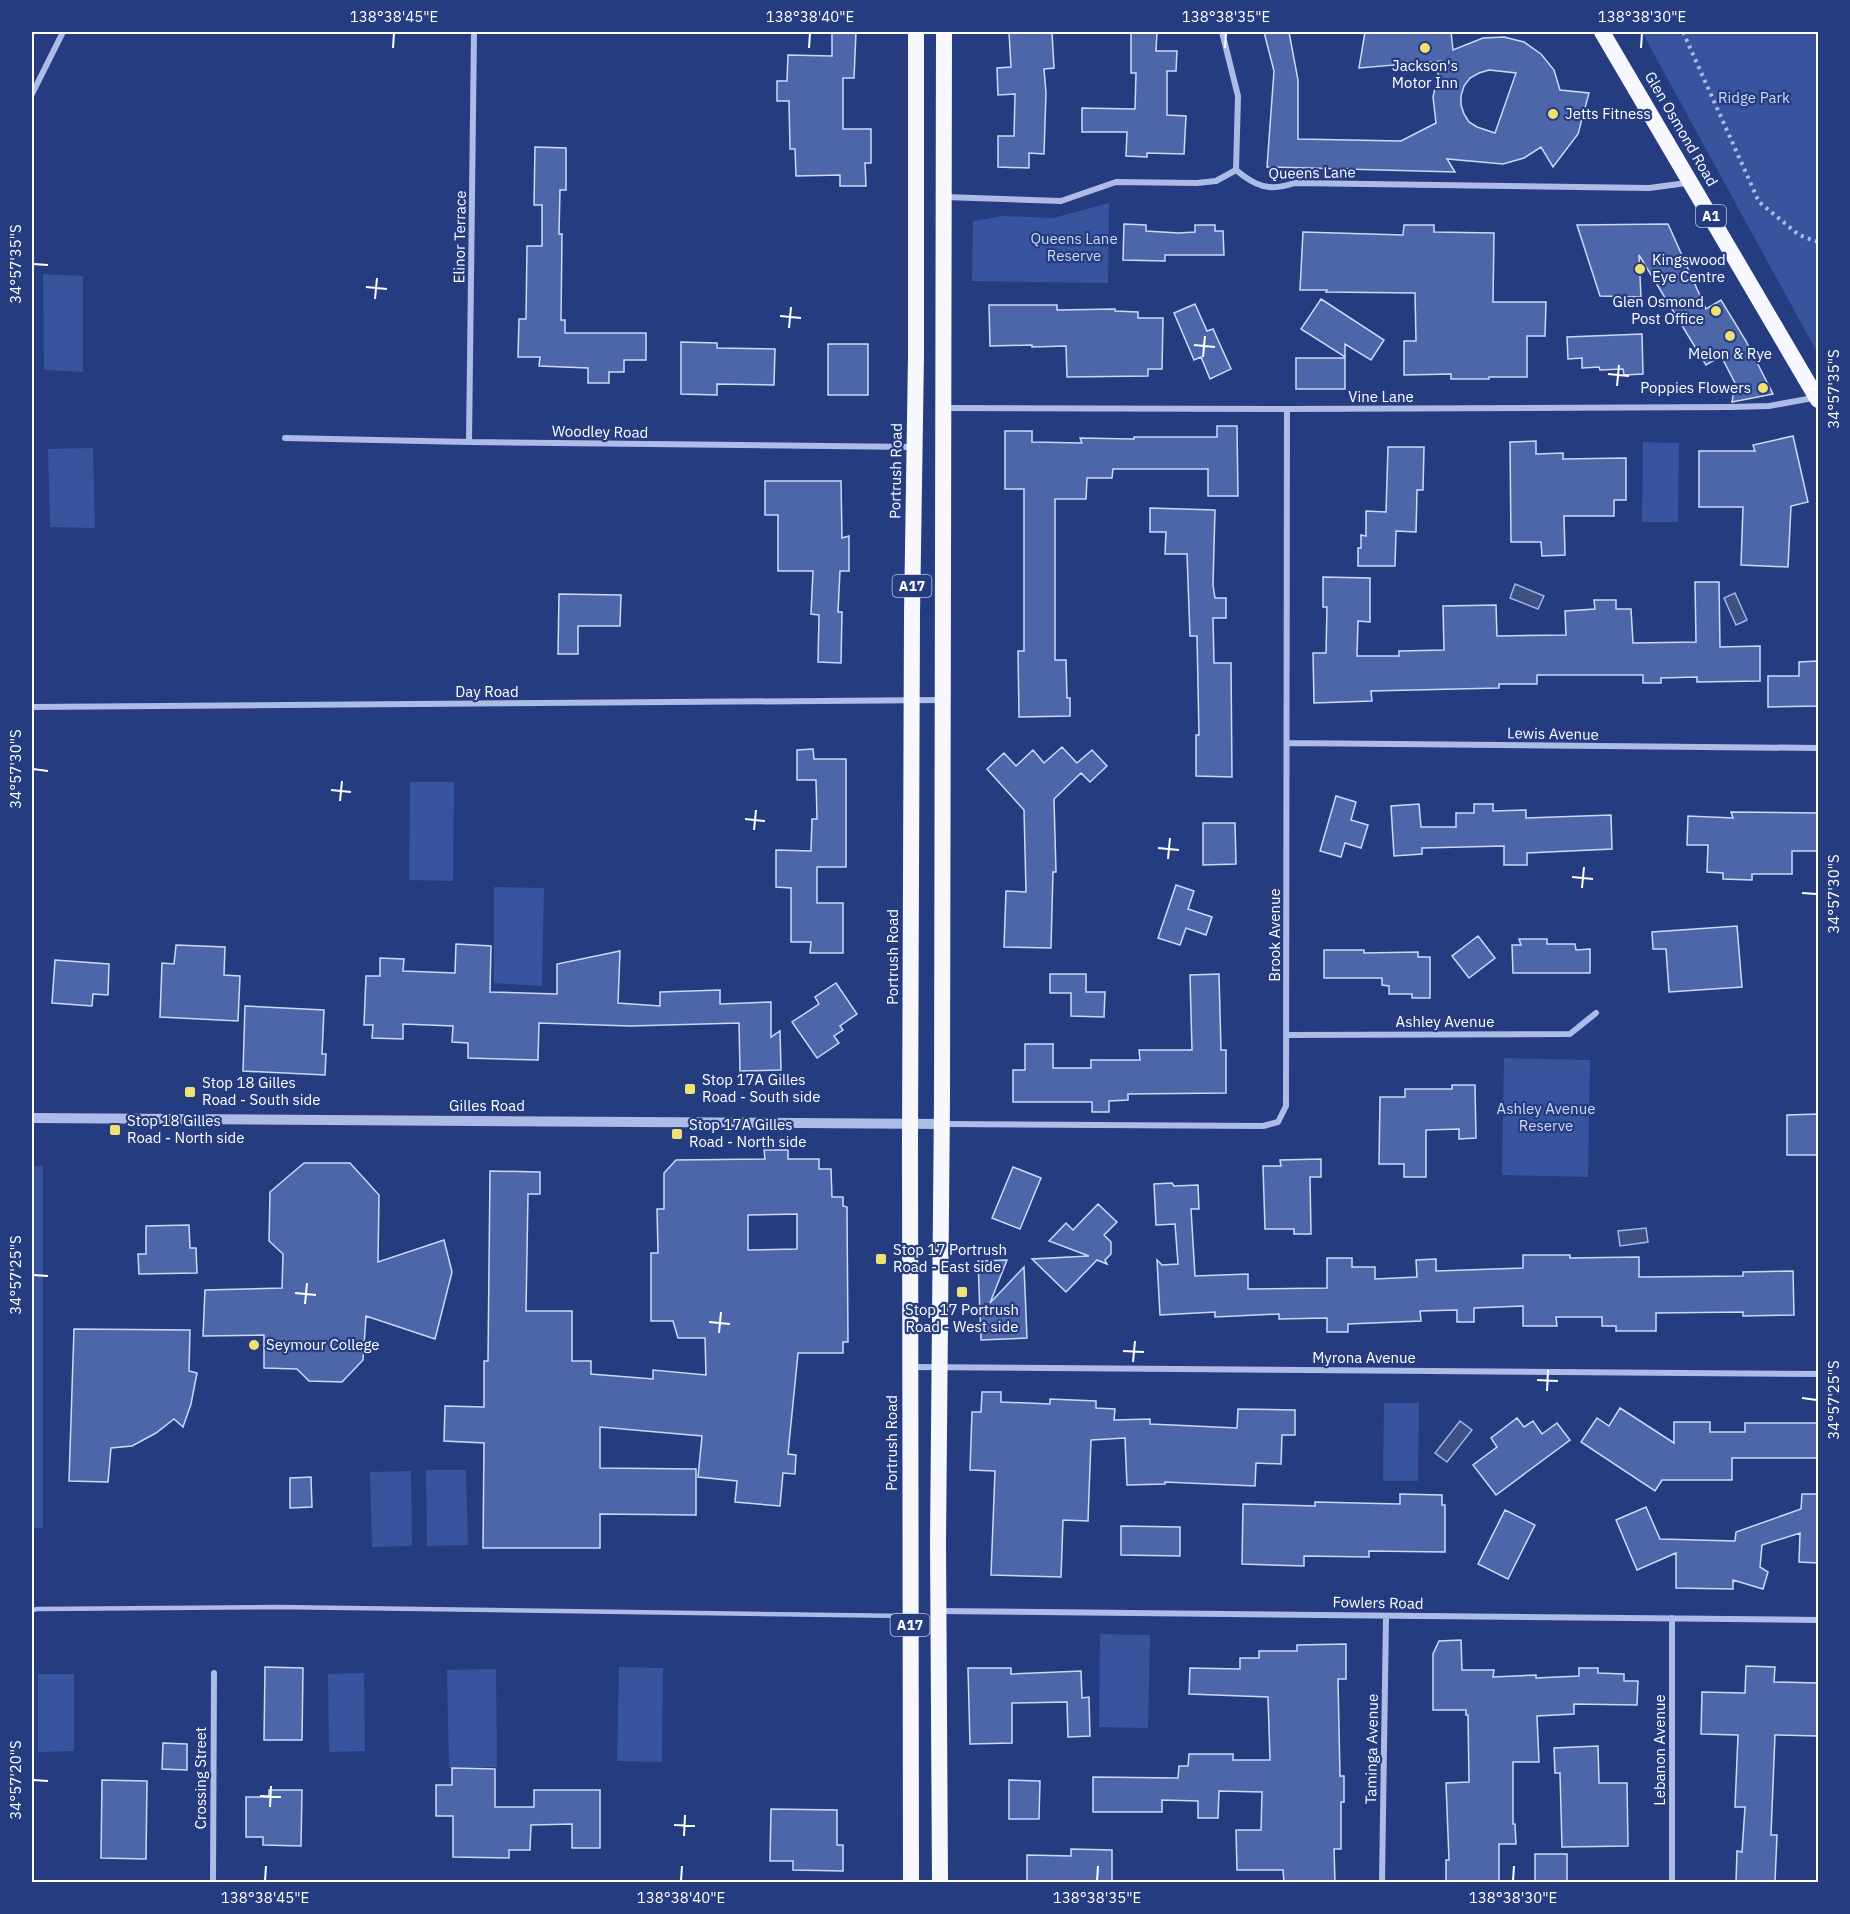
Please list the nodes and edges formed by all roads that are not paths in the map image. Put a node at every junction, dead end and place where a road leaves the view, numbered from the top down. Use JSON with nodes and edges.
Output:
{"nodes":[{"id":1,"x":63,"y":32,"type":"edge"},
{"id":2,"x":474,"y":32,"type":"edge"},
{"id":3,"x":916,"y":32,"type":"edge"},
{"id":4,"x":944,"y":32,"type":"edge"},
{"id":5,"x":1222,"y":32,"type":"edge"},
{"id":6,"x":1602,"y":32,"type":"edge"},
{"id":7,"x":32,"y":94,"type":"edge"},
{"id":8,"x":1236,"y":170,"type":"junction"},
{"id":9,"x":1692,"y":183,"type":"junction"},
{"id":10,"x":944,"y":197,"type":"junction"},
{"id":11,"x":1818,"y":398,"type":"edge"},
{"id":12,"x":944,"y":408,"type":"junction"},
{"id":13,"x":1287,"y":410,"type":"junction"},
{"id":14,"x":285,"y":438,"type":"dead end"},
{"id":15,"x":469,"y":442,"type":"junction"},
{"id":16,"x":915,"y":447,"type":"junction"},
{"id":17,"x":943,"y":700,"type":"junction"},
{"id":18,"x":912,"y":701,"type":"junction"},
{"id":19,"x":32,"y":707,"type":"edge"},
{"id":20,"x":1287,"y":743,"type":"junction"},
{"id":21,"x":1818,"y":748,"type":"edge"},
{"id":22,"x":1596,"y":1013,"type":"dead end"},
{"id":23,"x":1287,"y":1035,"type":"junction"},
{"id":24,"x":32,"y":1118,"type":"edge"},
{"id":25,"x":910,"y":1123,"type":"junction"},
{"id":26,"x":942,"y":1124,"type":"junction"},
{"id":27,"x":910,"y":1367,"type":"junction"},
{"id":28,"x":939,"y":1367,"type":"junction"},
{"id":29,"x":1818,"y":1374,"type":"edge"},
{"id":30,"x":32,"y":1608,"type":"edge"},
{"id":31,"x":938,"y":1611,"type":"junction"},
{"id":32,"x":910,"y":1616,"type":"junction"},
{"id":33,"x":1386,"y":1616,"type":"junction"},
{"id":34,"x":1671,"y":1618,"type":"junction"},
{"id":35,"x":1818,"y":1620,"type":"edge"},
{"id":36,"x":214,"y":1673,"type":"dead end"},
{"id":37,"x":213,"y":1882,"type":"edge"},
{"id":38,"x":911,"y":1882,"type":"edge"},
{"id":39,"x":940,"y":1882,"type":"edge"},
{"id":40,"x":1382,"y":1882,"type":"edge"},
{"id":41,"x":1672,"y":1882,"type":"edge"}],
"edges":[{"from":1,"to":7,"type":"street"},
{"from":2,"to":15,"type":"street","name":"Elinor Terrace"},
{"from":3,"to":16,"type":"highway","name":"Portrush Road","number":"A17"},
{"from":4,"to":10,"type":"highway","number":"A17"},
{"from":5,"to":8,"type":"street"},
{"from":6,"to":9,"type":"highway","name":"Glen Osmond Road","number":"A1"},
{"from":8,"to":9,"type":"street","name":"Queens Lane"},
{"from":8,"to":10,"type":"street"},
{"from":9,"to":11,"type":"highway","name":"Glen Osmond Road","number":"A1"},
{"from":10,"to":12,"type":"highway","number":"A17"},
{"from":11,"to":13,"type":"street","name":"Vine Lane"},
{"from":12,"to":13,"type":"street","name":"Vine Lane"},
{"from":12,"to":17,"type":"highway","number":"A17"},
{"from":13,"to":20,"type":"street","name":"Brook Avenue"},
{"from":14,"to":15,"type":"street","name":"Woodley Road"},
{"from":15,"to":16,"type":"street","name":"Woodley Road"},
{"from":16,"to":18,"type":"highway","name":"Portrush Road","number":"A17"},
{"from":17,"to":18,"type":"street","name":"Day Road"},
{"from":17,"to":26,"type":"highway","number":"A17"},
{"from":18,"to":19,"type":"street","name":"Day Road"},
{"from":18,"to":25,"type":"highway","name":"Portrush Road","number":"A17"},
{"from":20,"to":21,"type":"street","name":"Lewis Avenue"},
{"from":20,"to":23,"type":"street","name":"Brook Avenue"},
{"from":22,"to":23,"type":"street","name":"Ashley Avenue"},
{"from":23,"to":26,"type":"street","name":"Brook Avenue"},
{"from":24,"to":25,"type":"street","name":"Gilles Road"},
{"from":25,"to":26,"type":"street","name":"Gilles Road"},
{"from":25,"to":27,"type":"highway","name":"Portrush Road","number":"A17"},
{"from":26,"to":28,"type":"highway","number":"A17"},
{"from":27,"to":28,"type":"street","name":"Myrona Avenue"},
{"from":27,"to":32,"type":"highway","name":"Portrush Road","number":"A17"},
{"from":28,"to":29,"type":"street","name":"Myrona Avenue"},
{"from":28,"to":31,"type":"highway","number":"A17"},
{"from":30,"to":32,"type":"lane"},
{"from":31,"to":33,"type":"street","name":"Fowlers Road"},
{"from":31,"to":39,"type":"highway","number":"A17"},
{"from":32,"to":38,"type":"highway","name":"Portrush Road","number":"A17"},
{"from":33,"to":34,"type":"street","name":"Fowlers Road"},
{"from":33,"to":40,"type":"street","name":"Taminga Avenue"},
{"from":34,"to":35,"type":"street","name":"Fowlers Road"},
{"from":34,"to":41,"type":"street","name":"Lebanon Avenue"},
{"from":36,"to":37,"type":"street","name":"Crossing Street"}]}
